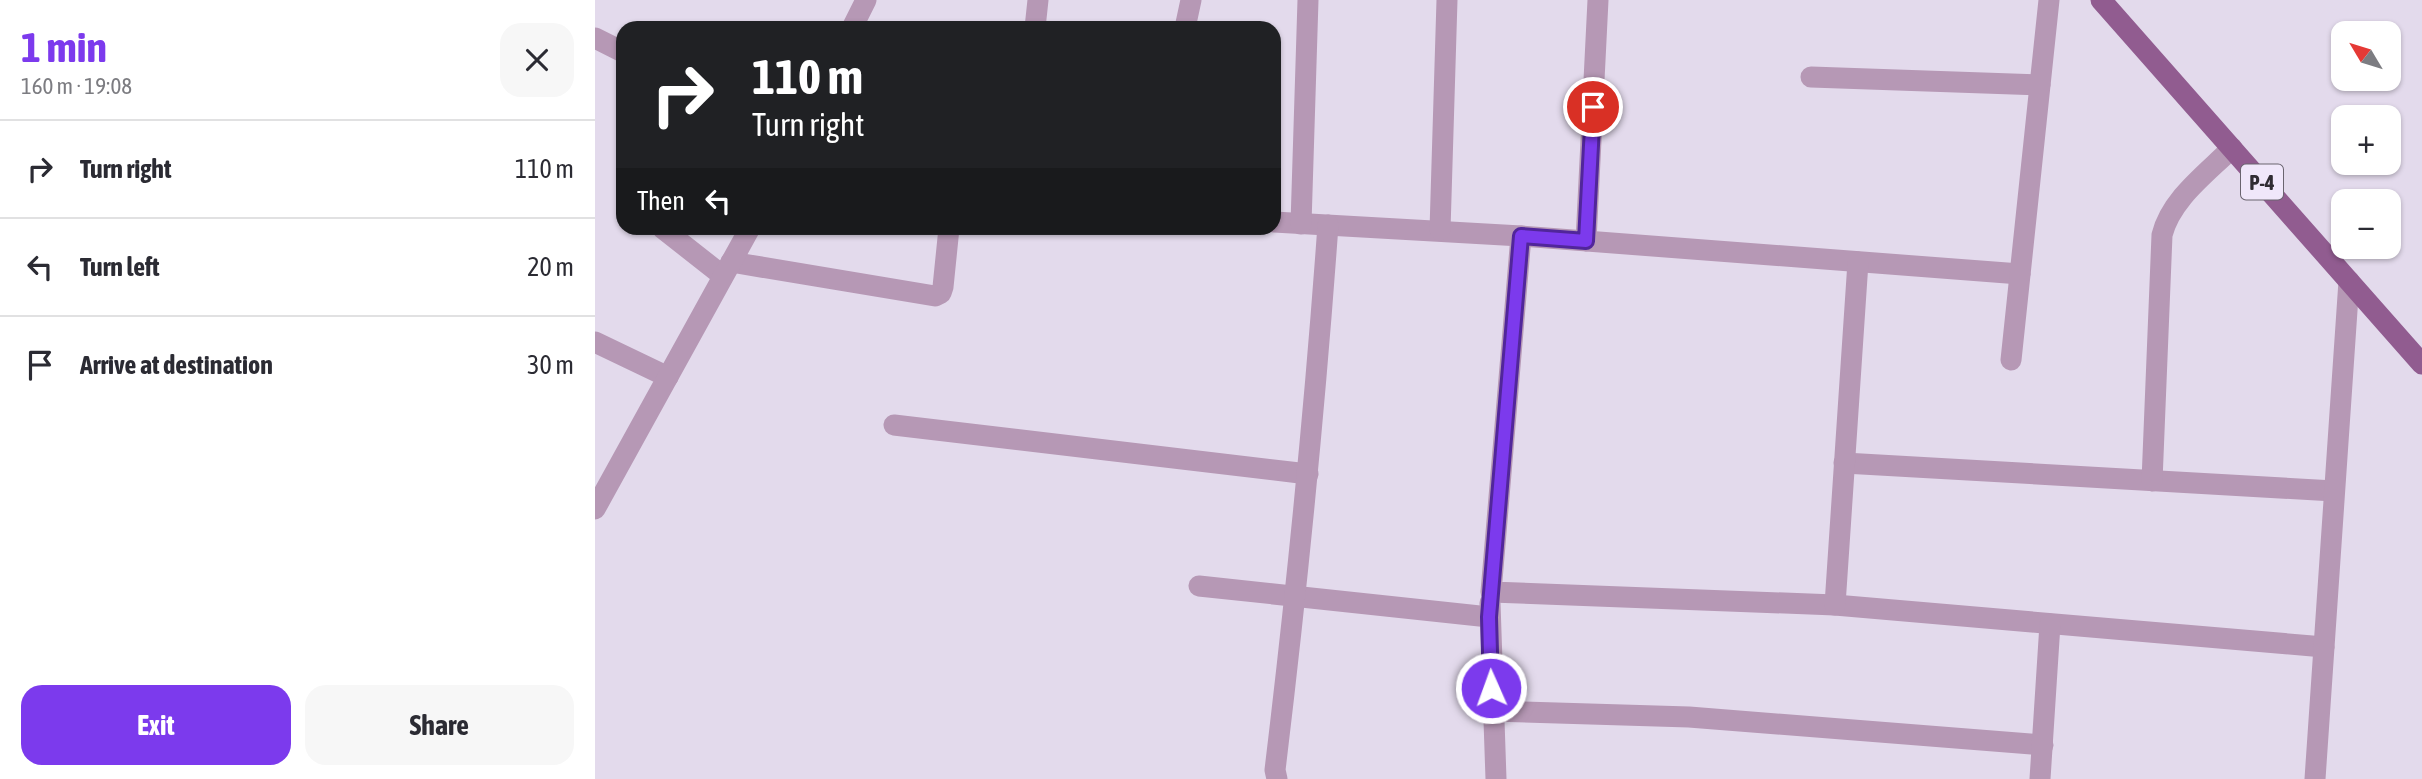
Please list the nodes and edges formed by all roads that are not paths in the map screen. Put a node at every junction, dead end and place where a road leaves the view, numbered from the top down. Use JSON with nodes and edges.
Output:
{"nodes":[{"id":1,"x":866,"y":0,"type":"edge"},
{"id":2,"x":1038,"y":0,"type":"edge"},
{"id":3,"x":1191,"y":0,"type":"edge"},
{"id":4,"x":1308,"y":0,"type":"edge"},
{"id":5,"x":1447,"y":0,"type":"edge"},
{"id":6,"x":1598,"y":0,"type":"edge"},
{"id":7,"x":2049,"y":0,"type":"edge"},
{"id":8,"x":2101,"y":0,"type":"edge"},
{"id":9,"x":856,"y":21,"type":"edge"},
{"id":10,"x":1036,"y":21,"type":"edge"},
{"id":11,"x":1186,"y":21,"type":"edge"},
{"id":12,"x":595,"y":38,"type":"edge"},
{"id":13,"x":616,"y":48,"type":"edge"},
{"id":14,"x":1811,"y":77,"type":"dead end"},
{"id":15,"x":2040,"y":85,"type":"junction"},
{"id":16,"x":2232,"y":148,"type":"junction"},
{"id":17,"x":1281,"y":223,"type":"edge"},
{"id":18,"x":1301,"y":224,"type":"junction"},
{"id":19,"x":1328,"y":225,"type":"junction"},
{"id":20,"x":1440,"y":230,"type":"junction"},
{"id":21,"x":673,"y":235,"type":"edge"},
{"id":22,"x":746,"y":235,"type":"edge"},
{"id":23,"x":948,"y":235,"type":"edge"},
{"id":24,"x":1521,"y":236,"type":"junction"},
{"id":25,"x":1586,"y":241,"type":"junction"},
{"id":26,"x":1858,"y":262,"type":"junction"},
{"id":27,"x":727,"y":269,"type":"junction"},
{"id":28,"x":2020,"y":274,"type":"junction"},
{"id":29,"x":2349,"y":281,"type":"junction"},
{"id":30,"x":595,"y":342,"type":"edge"},
{"id":31,"x":2011,"y":360,"type":"dead end"},
{"id":32,"x":2422,"y":364,"type":"edge"},
{"id":33,"x":667,"y":377,"type":"junction"},
{"id":34,"x":894,"y":425,"type":"dead end"},
{"id":35,"x":1844,"y":463,"type":"junction"},
{"id":36,"x":1307,"y":474,"type":"junction"},
{"id":37,"x":2152,"y":481,"type":"junction"},
{"id":38,"x":2335,"y":491,"type":"junction"},
{"id":39,"x":595,"y":509,"type":"edge"},
{"id":40,"x":1199,"y":586,"type":"dead end"},
{"id":41,"x":1491,"y":592,"type":"junction"},
{"id":42,"x":1296,"y":598,"type":"junction"},
{"id":43,"x":1835,"y":606,"type":"junction"},
{"id":44,"x":1489,"y":617,"type":"junction"},
{"id":45,"x":2050,"y":624,"type":"junction"},
{"id":46,"x":2324,"y":647,"type":"junction"},
{"id":47,"x":1492,"y":711,"type":"junction"},
{"id":48,"x":2043,"y":745,"type":"junction"},
{"id":49,"x":1277,"y":779,"type":"edge"},
{"id":50,"x":1496,"y":779,"type":"edge"},
{"id":51,"x":2040,"y":779,"type":"edge"},
{"id":52,"x":2315,"y":779,"type":"edge"}],
"edges":[{"from":1,"to":9,"type":"street"},
{"from":2,"to":10,"type":"street"},
{"from":3,"to":11,"type":"street"},
{"from":4,"to":18,"type":"street"},
{"from":5,"to":20,"type":"street"},
{"from":6,"to":25,"type":"street"},
{"from":7,"to":15,"type":"street"},
{"from":8,"to":16,"type":"main road","number":"P-4"},
{"from":12,"to":13,"type":"street"},
{"from":14,"to":15,"type":"street"},
{"from":15,"to":28,"type":"street"},
{"from":16,"to":29,"type":"main road","number":"P-4"},
{"from":16,"to":37,"type":"street"},
{"from":17,"to":18,"type":"street"},
{"from":18,"to":19,"type":"street"},
{"from":19,"to":20,"type":"street"},
{"from":19,"to":36,"type":"street"},
{"from":20,"to":24,"type":"street"},
{"from":21,"to":27,"type":"street"},
{"from":22,"to":27,"type":"street"},
{"from":23,"to":27,"type":"street"},
{"from":24,"to":25,"type":"street"},
{"from":24,"to":41,"type":"street"},
{"from":25,"to":26,"type":"street"},
{"from":26,"to":28,"type":"street"},
{"from":26,"to":35,"type":"street"},
{"from":27,"to":33,"type":"street"},
{"from":28,"to":31,"type":"street"},
{"from":29,"to":32,"type":"main road","number":"P-4"},
{"from":29,"to":38,"type":"street"},
{"from":30,"to":33,"type":"street"},
{"from":33,"to":39,"type":"street"},
{"from":34,"to":36,"type":"street"},
{"from":35,"to":37,"type":"street"},
{"from":35,"to":43,"type":"street"},
{"from":36,"to":42,"type":"street"},
{"from":37,"to":38,"type":"street"},
{"from":38,"to":46,"type":"street"},
{"from":40,"to":42,"type":"street"},
{"from":41,"to":43,"type":"street"},
{"from":41,"to":44,"type":"street"},
{"from":42,"to":44,"type":"street"},
{"from":42,"to":49,"type":"street"},
{"from":43,"to":45,"type":"street"},
{"from":44,"to":47,"type":"street"},
{"from":45,"to":46,"type":"street"},
{"from":45,"to":48,"type":"street"},
{"from":46,"to":52,"type":"street"},
{"from":47,"to":48,"type":"street"},
{"from":47,"to":50,"type":"street"},
{"from":48,"to":51,"type":"street"}]}
